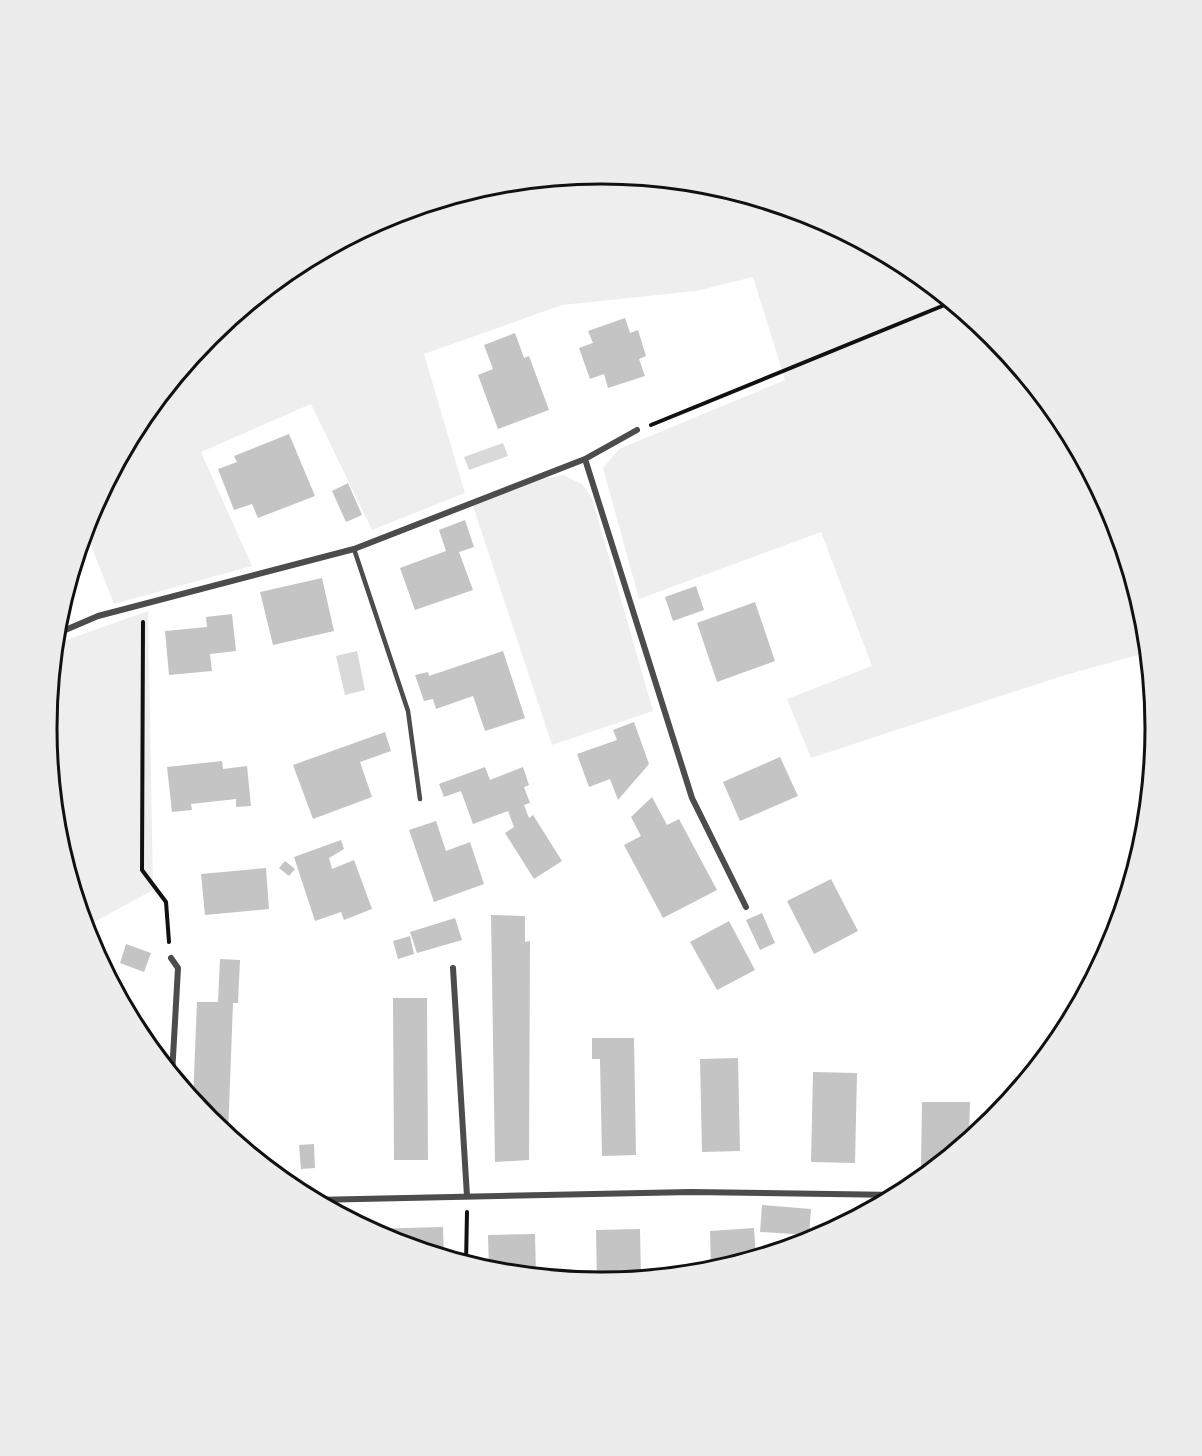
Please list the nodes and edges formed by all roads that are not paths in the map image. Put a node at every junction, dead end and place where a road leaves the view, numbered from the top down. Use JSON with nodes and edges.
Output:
{"nodes":[{"id":1,"x":637,"y":430,"type":"road end"},
{"id":2,"x":585,"y":459,"type":"junction"},
{"id":3,"x":354,"y":549,"type":"junction"},
{"id":4,"x":66,"y":630,"type":"edge"},
{"id":5,"x":420,"y":799,"type":"dead end"},
{"id":6,"x":746,"y":907,"type":"dead end"},
{"id":7,"x":171,"y":958,"type":"road end"},
{"id":8,"x":453,"y":968,"type":"dead end"},
{"id":9,"x":173,"y":1063,"type":"edge"},
{"id":10,"x":880,"y":1195,"type":"edge"},
{"id":11,"x":467,"y":1196,"type":"junction"},
{"id":12,"x":330,"y":1200,"type":"edge"}],
"edges":[{"from":1,"to":2,"type":"street"},
{"from":2,"to":3,"type":"street"},
{"from":2,"to":6,"type":"street"},
{"from":3,"to":4,"type":"street"},
{"from":3,"to":5,"type":"lane"},
{"from":7,"to":9,"type":"street"},
{"from":8,"to":11,"type":"street"},
{"from":10,"to":11,"type":"street"},
{"from":11,"to":12,"type":"street"}]}
